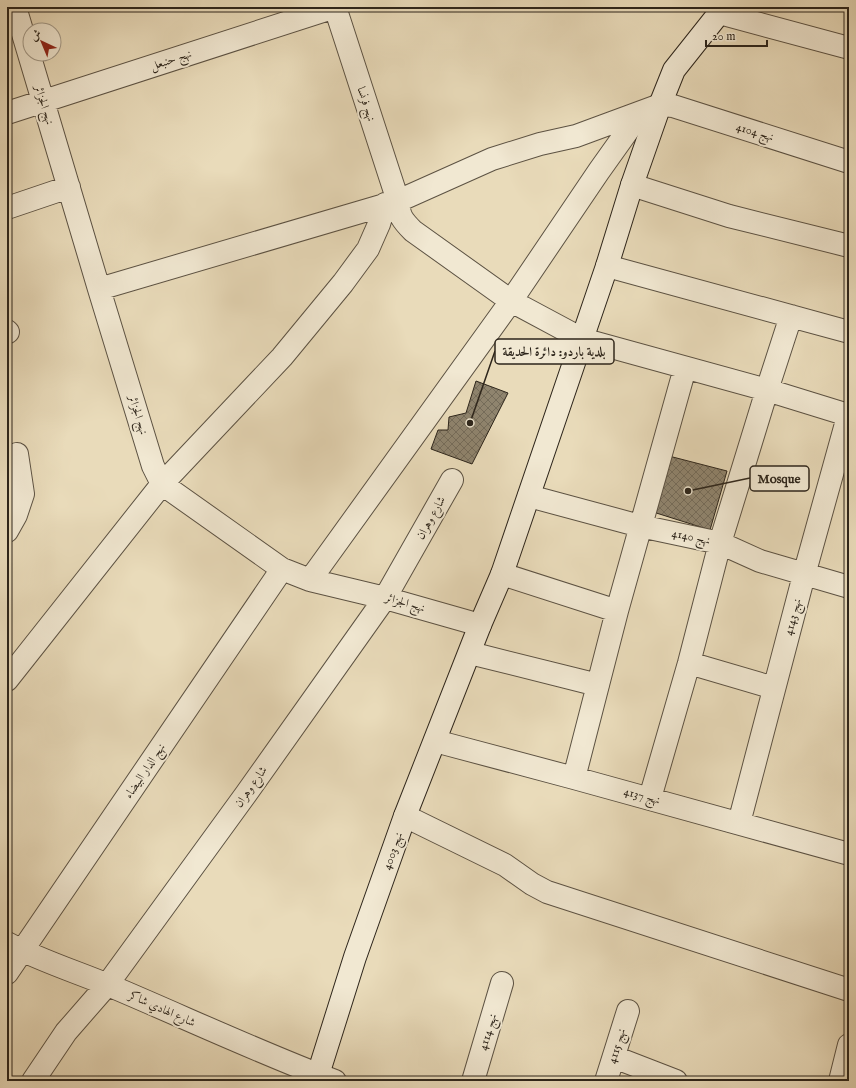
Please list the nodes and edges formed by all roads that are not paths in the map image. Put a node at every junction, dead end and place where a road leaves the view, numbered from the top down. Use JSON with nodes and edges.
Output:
{"nodes":[{"id":1,"x":15,"y":7,"type":"edge"},
{"id":2,"x":335,"y":7,"type":"edge"},
{"id":3,"x":722,"y":10,"type":"edge"},
{"id":4,"x":849,"y":48,"type":"edge"},
{"id":5,"x":43,"y":101,"type":"junction"},
{"id":6,"x":651,"y":108,"type":"junction"},
{"id":7,"x":7,"y":113,"type":"edge"},
{"id":8,"x":849,"y":162,"type":"edge"},
{"id":9,"x":632,"y":185,"type":"junction"},
{"id":10,"x":68,"y":187,"type":"junction"},
{"id":11,"x":391,"y":202,"type":"junction"},
{"id":12,"x":7,"y":208,"type":"edge"},
{"id":13,"x":849,"y":246,"type":"edge"},
{"id":14,"x":607,"y":266,"type":"junction"},
{"id":15,"x":99,"y":289,"type":"junction"},
{"id":16,"x":510,"y":301,"type":"junction"},
{"id":17,"x":791,"y":316,"type":"junction"},
{"id":18,"x":849,"y":332,"type":"edge"},
{"id":19,"x":582,"y":339,"type":"junction"},
{"id":20,"x":685,"y":368,"type":"junction"},
{"id":21,"x":767,"y":390,"type":"junction"},
{"id":22,"x":849,"y":414,"type":"edge"},
{"id":23,"x":18,"y":454,"type":"dead end"},
{"id":24,"x":452,"y":480,"type":"dead end"},
{"id":25,"x":162,"y":484,"type":"junction"},
{"id":26,"x":529,"y":496,"type":"junction"},
{"id":27,"x":640,"y":526,"type":"junction"},
{"id":28,"x":7,"y":531,"type":"edge"},
{"id":29,"x":720,"y":543,"type":"junction"},
{"id":30,"x":282,"y":569,"type":"junction"},
{"id":31,"x":502,"y":574,"type":"junction"},
{"id":32,"x":804,"y":575,"type":"junction"},
{"id":33,"x":310,"y":580,"type":"junction"},
{"id":34,"x":849,"y":587,"type":"edge"},
{"id":35,"x":385,"y":598,"type":"junction"},
{"id":36,"x":617,"y":611,"type":"junction"},
{"id":37,"x":480,"y":625,"type":"junction"},
{"id":38,"x":470,"y":653,"type":"junction"},
{"id":39,"x":689,"y":663,"type":"junction"},
{"id":40,"x":8,"y":679,"type":"edge"},
{"id":41,"x":598,"y":684,"type":"junction"},
{"id":42,"x":774,"y":688,"type":"junction"},
{"id":43,"x":435,"y":741,"type":"junction"},
{"id":44,"x":574,"y":778,"type":"junction"},
{"id":45,"x":650,"y":798,"type":"junction"},
{"id":46,"x":405,"y":816,"type":"junction"},
{"id":47,"x":739,"y":823,"type":"junction"},
{"id":48,"x":849,"y":854,"type":"edge"},
{"id":49,"x":15,"y":947,"type":"edge"},
{"id":50,"x":7,"y":973,"type":"edge"},
{"id":51,"x":502,"y":983,"type":"dead end"},
{"id":52,"x":107,"y":985,"type":"junction"},
{"id":53,"x":849,"y":990,"type":"edge"},
{"id":54,"x":628,"y":1011,"type":"dead end"},
{"id":55,"x":849,"y":1045,"type":"edge"},
{"id":56,"x":614,"y":1057,"type":"junction"},
{"id":57,"x":323,"y":1079,"type":"edge"},
{"id":58,"x":33,"y":1081,"type":"edge"},
{"id":59,"x":473,"y":1081,"type":"edge"},
{"id":60,"x":606,"y":1081,"type":"edge"},
{"id":61,"x":676,"y":1081,"type":"edge"},
{"id":62,"x":840,"y":1081,"type":"edge"}],
"edges":[{"from":1,"to":5,"type":"street","name":"نهج الجزائر"},
{"from":2,"to":5,"type":"street","name":"نهج حنبعل"},
{"from":2,"to":11,"type":"street","name":"نهج فرنسا"},
{"from":3,"to":4,"type":"street"},
{"from":3,"to":6,"type":"street"},
{"from":5,"to":7,"type":"street","name":"نهج حنبعل"},
{"from":5,"to":10,"type":"street","name":"نهج الجزائر"},
{"from":6,"to":8,"type":"street","name":"نهج 4104"},
{"from":6,"to":9,"type":"street","name":"نهج 4003"},
{"from":6,"to":11,"type":"street"},
{"from":6,"to":16,"type":"street"},
{"from":9,"to":13,"type":"street"},
{"from":9,"to":14,"type":"street","name":"نهج 4003"},
{"from":10,"to":12,"type":"street"},
{"from":10,"to":15,"type":"street","name":"نهج الجزائر"},
{"from":11,"to":15,"type":"street"},
{"from":11,"to":16,"type":"street","name":"نهج فرنسا"},
{"from":11,"to":25,"type":"street"},
{"from":14,"to":17,"type":"street"},
{"from":14,"to":19,"type":"street","name":"نهج 4003"},
{"from":15,"to":25,"type":"street","name":"نهج الجزائر"},
{"from":16,"to":19,"type":"street","name":"نهج فرنسا"},
{"from":16,"to":33,"type":"street"},
{"from":17,"to":18,"type":"street"},
{"from":17,"to":21,"type":"street"},
{"from":19,"to":20,"type":"street","name":"نهج فرنسا"},
{"from":19,"to":26,"type":"street","name":"نهج 4003"},
{"from":20,"to":21,"type":"street","name":"نهج فرنسا"},
{"from":20,"to":27,"type":"street"},
{"from":21,"to":22,"type":"street","name":"نهج فرنسا"},
{"from":21,"to":29,"type":"street"},
{"from":22,"to":32,"type":"street","name":"نهج 4143"},
{"from":23,"to":28,"type":"street"},
{"from":24,"to":35,"type":"street","name":"شارع وهران"},
{"from":25,"to":30,"type":"street","name":"نهج الجزائر"},
{"from":25,"to":40,"type":"street"},
{"from":26,"to":27,"type":"street","name":"نهج 4140"},
{"from":26,"to":31,"type":"street","name":"نهج 4003"},
{"from":27,"to":29,"type":"street","name":"نهج 4140"},
{"from":27,"to":36,"type":"street"},
{"from":29,"to":32,"type":"street","name":"نهج 4140"},
{"from":29,"to":39,"type":"street"},
{"from":30,"to":33,"type":"street","name":"نهج الجزائر"},
{"from":30,"to":49,"type":"street","name":"نهج الدار البيضاء"},
{"from":31,"to":36,"type":"street"},
{"from":31,"to":37,"type":"street","name":"نهج 4003"},
{"from":32,"to":34,"type":"street","name":"نهج 4140"},
{"from":32,"to":42,"type":"street","name":"نهج 4143"},
{"from":33,"to":35,"type":"street","name":"نهج الجزائر"},
{"from":35,"to":37,"type":"street","name":"نهج الجزائر"},
{"from":35,"to":52,"type":"street","name":"شارع وهران"},
{"from":36,"to":41,"type":"street"},
{"from":37,"to":38,"type":"street","name":"نهج 4003"},
{"from":38,"to":41,"type":"street"},
{"from":38,"to":43,"type":"street","name":"نهج 4003"},
{"from":39,"to":42,"type":"street"},
{"from":39,"to":45,"type":"street"},
{"from":41,"to":44,"type":"street"},
{"from":42,"to":47,"type":"street","name":"نهج 4143"},
{"from":43,"to":44,"type":"street","name":"نهج 4137"},
{"from":43,"to":46,"type":"street","name":"نهج 4003"},
{"from":44,"to":45,"type":"street","name":"نهج 4137"},
{"from":45,"to":47,"type":"street","name":"نهج 4137"},
{"from":46,"to":53,"type":"street"},
{"from":46,"to":57,"type":"street","name":"نهج 4003"},
{"from":47,"to":48,"type":"street","name":"نهج 4137"},
{"from":49,"to":50,"type":"street","name":"نهج الدار البيضاء"},
{"from":49,"to":52,"type":"street","name":"شارع الهادي شاكر"},
{"from":51,"to":59,"type":"street","name":"نهج 4114"},
{"from":52,"to":57,"type":"street","name":"شارع الهادي شاكر"},
{"from":52,"to":58,"type":"street","name":"شارع وهران"},
{"from":54,"to":56,"type":"street","name":"نهج 4115"},
{"from":55,"to":62,"type":"street"},
{"from":56,"to":60,"type":"street","name":"نهج 4115"},
{"from":56,"to":61,"type":"street"}]}
